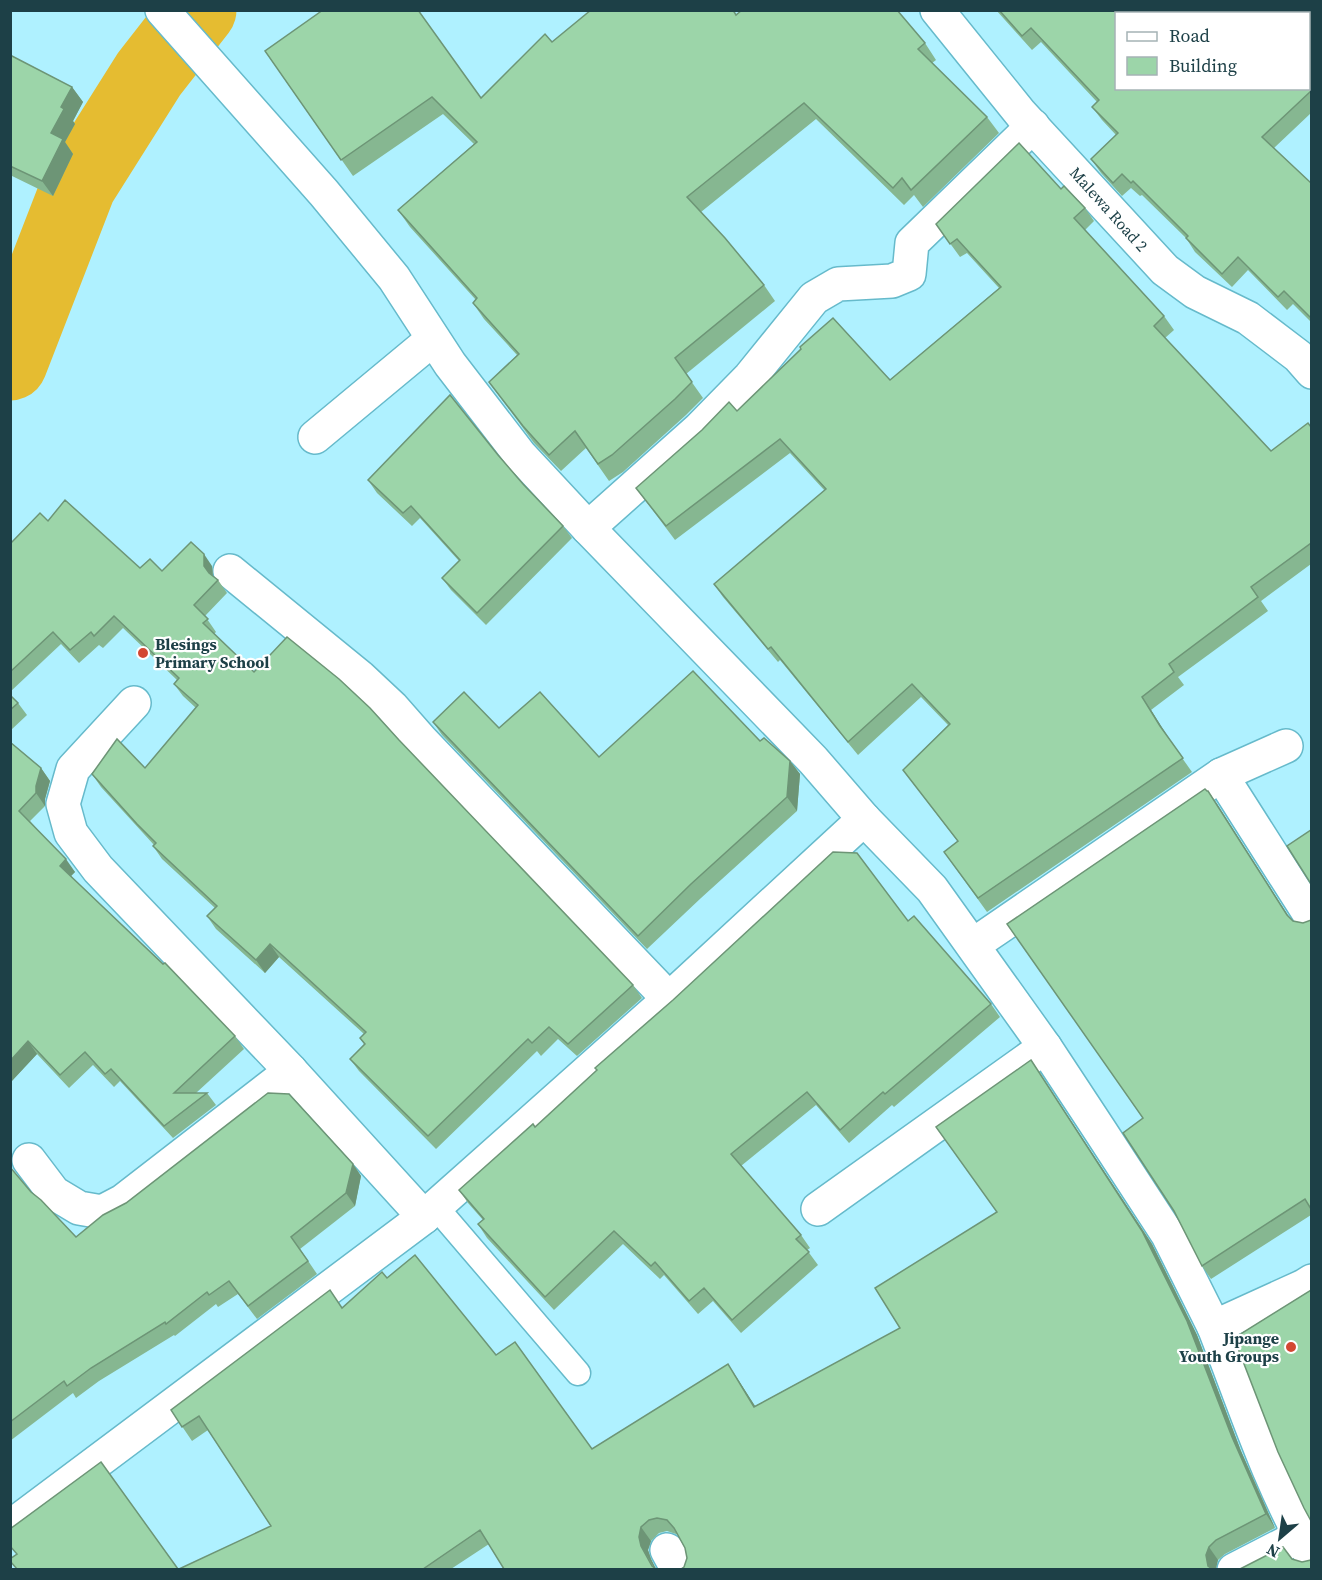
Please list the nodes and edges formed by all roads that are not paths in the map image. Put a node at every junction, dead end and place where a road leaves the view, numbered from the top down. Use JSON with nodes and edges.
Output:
{"nodes":[{"id":1,"x":162,"y":10,"type":"edge"},
{"id":2,"x":938,"y":10,"type":"edge"},
{"id":3,"x":1033,"y":126,"type":"junction"},
{"id":4,"x":433,"y":339,"type":"junction"},
{"id":5,"x":1311,"y":372,"type":"edge"},
{"id":6,"x":315,"y":437,"type":"dead end"},
{"id":7,"x":588,"y":528,"type":"junction"},
{"id":8,"x":230,"y":571,"type":"dead end"},
{"id":9,"x":134,"y":703,"type":"dead end"},
{"id":10,"x":1286,"y":746,"type":"dead end"},
{"id":11,"x":1221,"y":776,"type":"junction"},
{"id":12,"x":864,"y":819,"type":"junction"},
{"id":13,"x":1311,"y":918,"type":"edge"},
{"id":14,"x":973,"y":945,"type":"junction"},
{"id":15,"x":669,"y":999,"type":"junction"},
{"id":16,"x":1044,"y":1047,"type":"junction"},
{"id":17,"x":291,"y":1071,"type":"junction"},
{"id":18,"x":29,"y":1160,"type":"dead end"},
{"id":19,"x":818,"y":1209,"type":"dead end"},
{"id":20,"x":430,"y":1212,"type":"junction"},
{"id":21,"x":1311,"y":1281,"type":"edge"},
{"id":22,"x":1214,"y":1327,"type":"junction"},
{"id":23,"x":578,"y":1373,"type":"dead end"},
{"id":24,"x":10,"y":1527,"type":"edge"},
{"id":25,"x":1306,"y":1546,"type":"edge"},
{"id":26,"x":1234,"y":1569,"type":"edge"}],
"edges":[{"from":1,"to":4,"type":"street"},
{"from":2,"to":3,"type":"street","name":"Malewa Road 2"},
{"from":3,"to":5,"type":"street","name":"Malewa Road 2"},
{"from":3,"to":7,"type":"street"},
{"from":4,"to":6,"type":"street"},
{"from":4,"to":7,"type":"street"},
{"from":7,"to":12,"type":"street"},
{"from":8,"to":15,"type":"street"},
{"from":9,"to":17,"type":"street"},
{"from":10,"to":11,"type":"street"},
{"from":11,"to":13,"type":"street"},
{"from":11,"to":14,"type":"street"},
{"from":12,"to":14,"type":"street"},
{"from":12,"to":15,"type":"street"},
{"from":14,"to":16,"type":"street"},
{"from":15,"to":20,"type":"street"},
{"from":16,"to":19,"type":"street"},
{"from":16,"to":22,"type":"street"},
{"from":17,"to":18,"type":"street"},
{"from":17,"to":20,"type":"street"},
{"from":20,"to":23,"type":"lane"},
{"from":20,"to":24,"type":"street"},
{"from":21,"to":22,"type":"street"},
{"from":22,"to":25,"type":"street"},
{"from":25,"to":26,"type":"street"}]}
